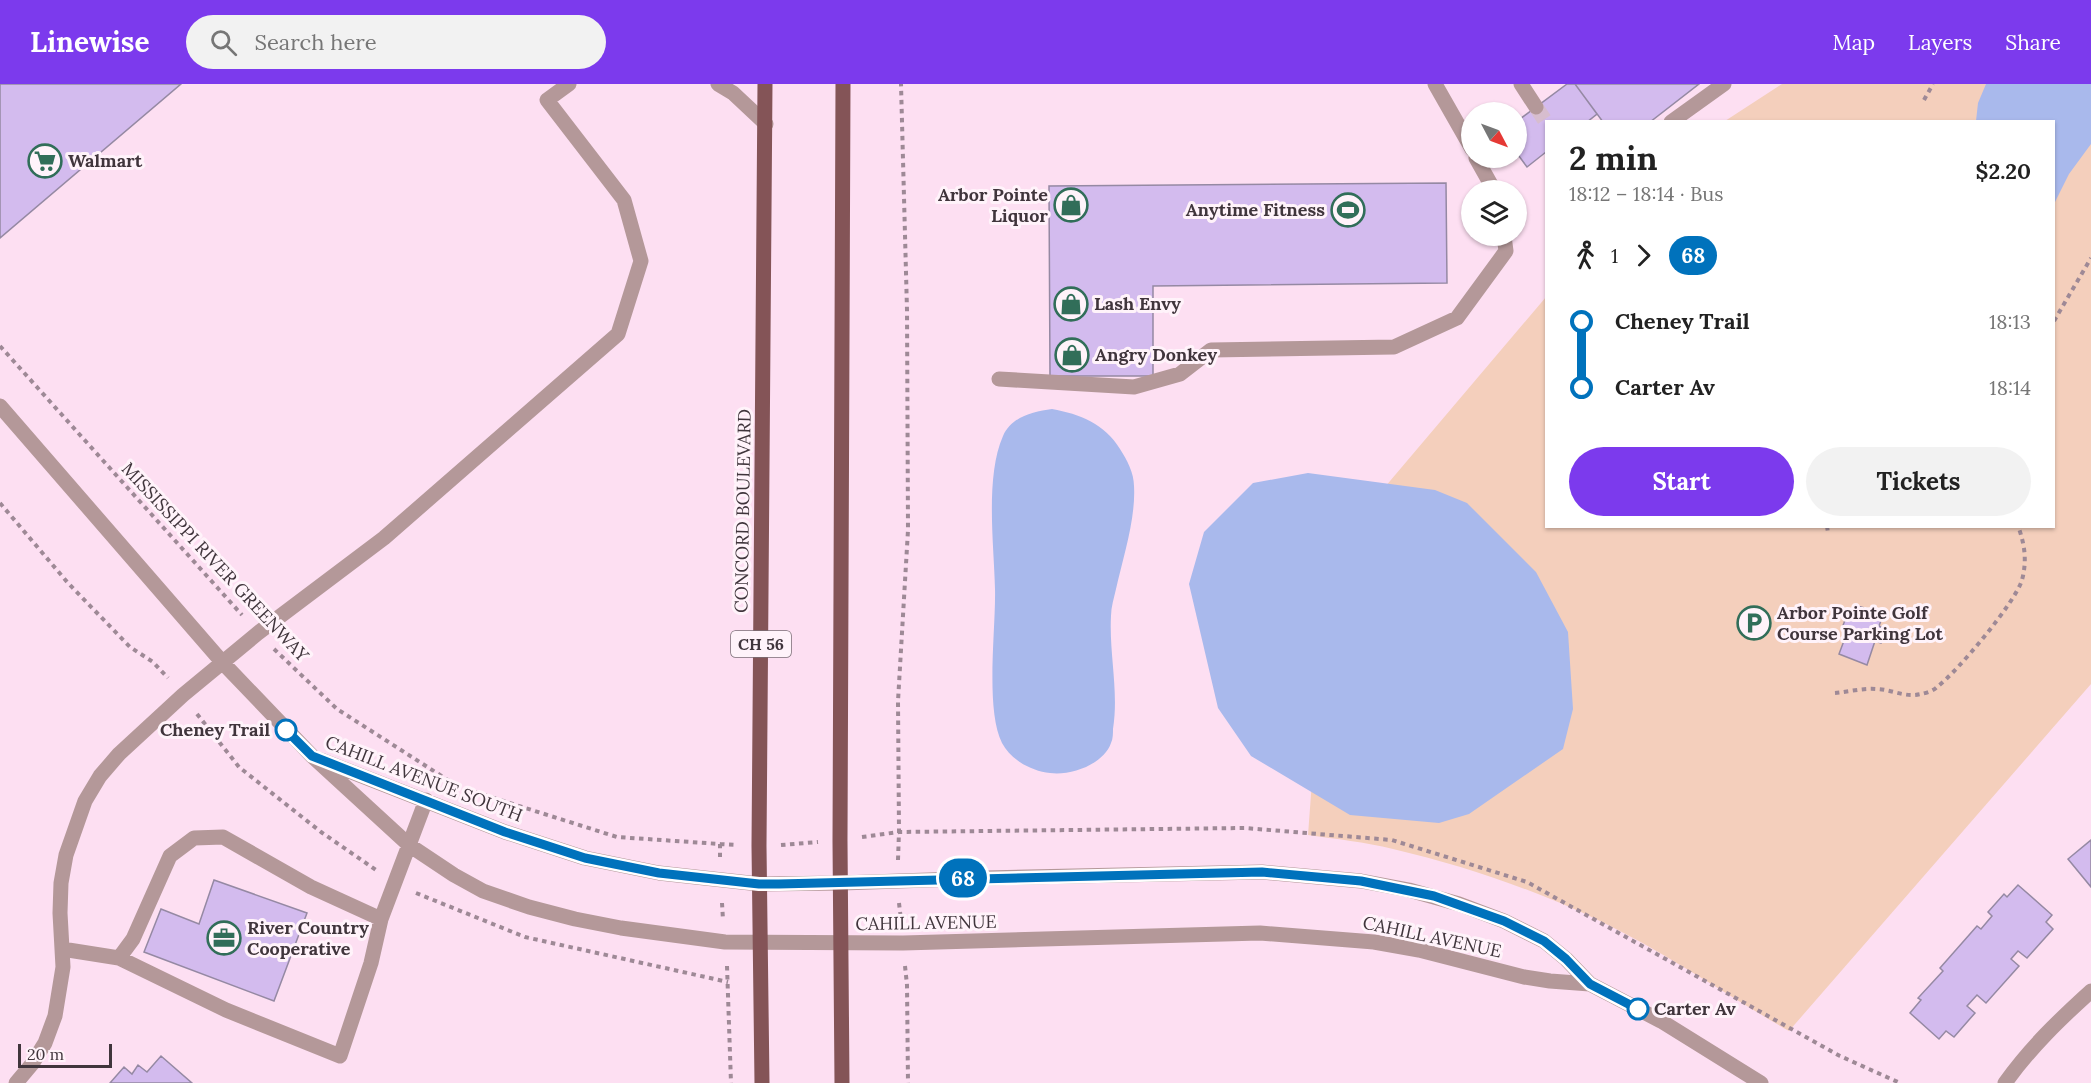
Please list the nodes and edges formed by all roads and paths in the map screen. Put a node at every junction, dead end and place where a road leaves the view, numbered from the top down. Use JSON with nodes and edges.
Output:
{"nodes":[{"id":1,"x":568,"y":84,"type":"edge"},
{"id":2,"x":718,"y":84,"type":"edge"},
{"id":3,"x":765,"y":84,"type":"edge"},
{"id":4,"x":843,"y":84,"type":"edge"},
{"id":5,"x":901,"y":84,"type":"edge"},
{"id":6,"x":1436,"y":84,"type":"edge"},
{"id":7,"x":1521,"y":84,"type":"edge"},
{"id":8,"x":1724,"y":84,"type":"edge"},
{"id":9,"x":1932,"y":84,"type":"edge"},
{"id":10,"x":1924,"y":100,"type":"dead end"},
{"id":11,"x":1536,"y":107,"type":"tunnel mouth"},
{"id":12,"x":1674,"y":120,"type":"edge"},
{"id":13,"x":766,"y":124,"type":"junction"},
{"id":14,"x":1461,"y":129,"type":"edge"},
{"id":15,"x":1505,"y":246,"type":"edge"},
{"id":16,"x":2091,"y":258,"type":"edge"},
{"id":17,"x":2055,"y":319,"type":"edge"},
{"id":18,"x":0,"y":346,"type":"edge"},
{"id":19,"x":999,"y":380,"type":"dead end"},
{"id":20,"x":0,"y":406,"type":"edge"},
{"id":21,"x":1827,"y":528,"type":"edge"},
{"id":22,"x":2019,"y":528,"type":"edge"},
{"id":23,"x":1828,"y":533,"type":"dead end"},
{"id":24,"x":258,"y":633,"type":"junction"},
{"id":25,"x":223,"y":663,"type":"junction"},
{"id":26,"x":1835,"y":693,"type":"dead end"},
{"id":27,"x":312,"y":756,"type":"junction"},
{"id":28,"x":458,"y":787,"type":"dead end"},
{"id":29,"x":469,"y":790,"type":"dead end"},
{"id":30,"x":426,"y":800,"type":"junction"},
{"id":31,"x":899,"y":832,"type":"dead end"},
{"id":32,"x":409,"y":845,"type":"junction"},
{"id":33,"x":720,"y":880,"type":"junction"},
{"id":34,"x":759,"y":884,"type":"junction"},
{"id":35,"x":842,"y":884,"type":"junction"},
{"id":36,"x":381,"y":919,"type":"junction"},
{"id":37,"x":725,"y":942,"type":"junction"},
{"id":38,"x":759,"y":944,"type":"junction"},
{"id":39,"x":841,"y":944,"type":"junction"},
{"id":40,"x":62,"y":949,"type":"junction"},
{"id":41,"x":119,"y":958,"type":"junction"},
{"id":42,"x":1590,"y":984,"type":"junction"},
{"id":43,"x":2091,"y":991,"type":"edge"},
{"id":44,"x":16,"y":1083,"type":"edge"},
{"id":45,"x":731,"y":1083,"type":"edge"},
{"id":46,"x":762,"y":1083,"type":"edge"},
{"id":47,"x":842,"y":1083,"type":"edge"},
{"id":48,"x":1761,"y":1083,"type":"edge"},
{"id":49,"x":2005,"y":1083,"type":"edge"}],
"edges":[{"from":1,"to":24,"type":"street"},
{"from":2,"to":13,"type":"street"},
{"from":3,"to":13,"type":"main road","name":"CONCORD BOULEVARD","number":"CH 56"},
{"from":4,"to":35,"type":"main road"},
{"from":5,"to":31,"type":"path"},
{"from":6,"to":14,"type":"street"},
{"from":7,"to":11,"type":"street"},
{"from":8,"to":12,"type":"street"},
{"from":9,"to":10,"type":"path"},
{"from":13,"to":34,"type":"main road","name":"CONCORD BOULEVARD","number":"CH 56"},
{"from":15,"to":19,"type":"street"},
{"from":16,"to":17,"type":"path"},
{"from":18,"to":24,"type":"path","name":"MISSISSIPPI RIVER GREENWAY"},
{"from":20,"to":25,"type":"street","name":"CAHILL AVENUE SOUTH"},
{"from":21,"to":23,"type":"path"},
{"from":22,"to":26,"type":"path"},
{"from":24,"to":25,"type":"street"},
{"from":24,"to":28,"type":"path","name":"MISSISSIPPI RIVER GREENWAY"},
{"from":25,"to":27,"type":"street","name":"CAHILL AVENUE SOUTH"},
{"from":25,"to":40,"type":"street"},
{"from":27,"to":30,"type":"street","name":"CAHILL AVENUE SOUTH"},
{"from":27,"to":32,"type":"street","name":"CAHILL AVENUE"},
{"from":29,"to":33,"type":"path"},
{"from":30,"to":32,"type":"street"},
{"from":30,"to":33,"type":"street","name":"CAHILL AVENUE SOUTH"},
{"from":32,"to":36,"type":"street"},
{"from":32,"to":37,"type":"street","name":"CAHILL AVENUE"},
{"from":33,"to":34,"type":"street","name":"CAHILL AVENUE SOUTH"},
{"from":33,"to":37,"type":"path"},
{"from":34,"to":35,"type":"street","name":"CAHILL AVENUE SOUTH"},
{"from":34,"to":38,"type":"main road","name":"CONCORD BOULEVARD","number":"CH 56"},
{"from":35,"to":39,"type":"main road"},
{"from":35,"to":42,"type":"street","name":"CAHILL AVENUE"},
{"from":36,"to":41,"type":"street"},
{"from":36,"to":41,"type":"street"},
{"from":37,"to":38,"type":"street","name":"CAHILL AVENUE"},
{"from":37,"to":45,"type":"path"},
{"from":38,"to":39,"type":"street","name":"CAHILL AVENUE"},
{"from":38,"to":46,"type":"main road","name":"CONCORD BOULEVARD","number":"CH 56"},
{"from":39,"to":42,"type":"street","name":"CAHILL AVENUE"},
{"from":39,"to":47,"type":"main road"},
{"from":40,"to":41,"type":"street"},
{"from":40,"to":44,"type":"street"},
{"from":42,"to":48,"type":"street","name":"CAHILL AVENUE"},
{"from":43,"to":49,"type":"street"}]}
